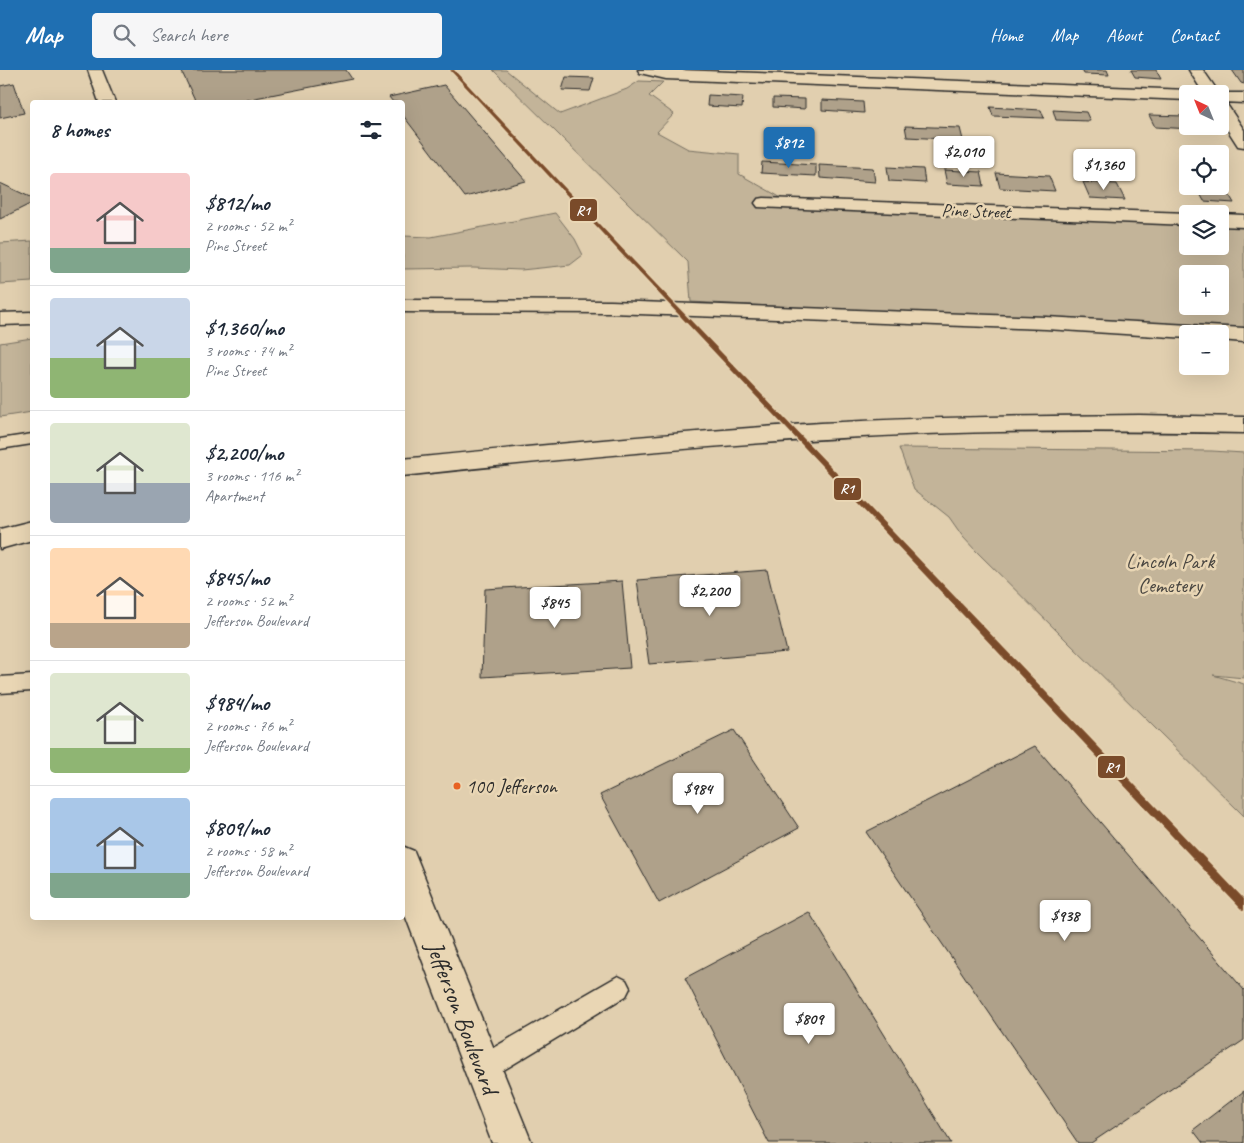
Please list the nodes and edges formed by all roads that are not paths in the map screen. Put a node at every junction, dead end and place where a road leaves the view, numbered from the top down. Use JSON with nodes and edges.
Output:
{"nodes":[{"id":1,"x":95,"y":70,"type":"edge"},
{"id":2,"x":1196,"y":70,"type":"edge"},
{"id":3,"x":647,"y":71,"type":"edge"},
{"id":4,"x":1206,"y":85,"type":"edge"},
{"id":5,"x":1179,"y":95,"type":"edge"},
{"id":6,"x":1229,"y":97,"type":"edge"},
{"id":7,"x":1244,"y":98,"type":"edge"},
{"id":8,"x":106,"y":100,"type":"edge"},
{"id":9,"x":1229,"y":120,"type":"edge"},
{"id":10,"x":1244,"y":142,"type":"edge"},
{"id":11,"x":764,"y":204,"type":"dead end"},
{"id":12,"x":1179,"y":219,"type":"edge"},
{"id":13,"x":1229,"y":220,"type":"edge"},
{"id":14,"x":1244,"y":221,"type":"edge"},
{"id":15,"x":405,"y":306,"type":"edge"},
{"id":16,"x":30,"y":318,"type":"edge"},
{"id":17,"x":0,"y":319,"type":"edge"},
{"id":18,"x":1244,"y":335,"type":"edge"},
{"id":19,"x":1244,"y":425,"type":"edge"},
{"id":20,"x":30,"y":439,"type":"edge"},
{"id":21,"x":0,"y":444,"type":"edge"},
{"id":22,"x":405,"y":468,"type":"edge"},
{"id":23,"x":30,"y":521,"type":"edge"},
{"id":24,"x":0,"y":526,"type":"edge"},
{"id":25,"x":30,"y":531,"type":"edge"},
{"id":26,"x":0,"y":538,"type":"edge"},
{"id":27,"x":30,"y":683,"type":"edge"},
{"id":28,"x":0,"y":685,"type":"edge"},
{"id":29,"x":405,"y":870,"type":"edge"},
{"id":30,"x":618,"y":988,"type":"dead end"},
{"id":31,"x":483,"y":1068,"type":"junction"},
{"id":32,"x":512,"y":1143,"type":"edge"}],
"edges":[{"from":1,"to":8,"type":"main road"},
{"from":2,"to":4,"type":"main road"},
{"from":3,"to":5,"type":"main road"},
{"from":6,"to":7,"type":"main road"},
{"from":9,"to":10,"type":"main road"},
{"from":11,"to":12,"type":"main road","name":"Pine Street"},
{"from":13,"to":14,"type":"main road"},
{"from":15,"to":18,"type":"main road"},
{"from":16,"to":17,"type":"main road"},
{"from":19,"to":22,"type":"main road"},
{"from":20,"to":21,"type":"lane"},
{"from":23,"to":24,"type":"main road"},
{"from":25,"to":26,"type":"main road"},
{"from":27,"to":28,"type":"lane"},
{"from":29,"to":31,"type":"main road","name":"Jefferson Boulevard"},
{"from":30,"to":31,"type":"lane"},
{"from":31,"to":32,"type":"main road","name":"Jefferson Boulevard"}]}
